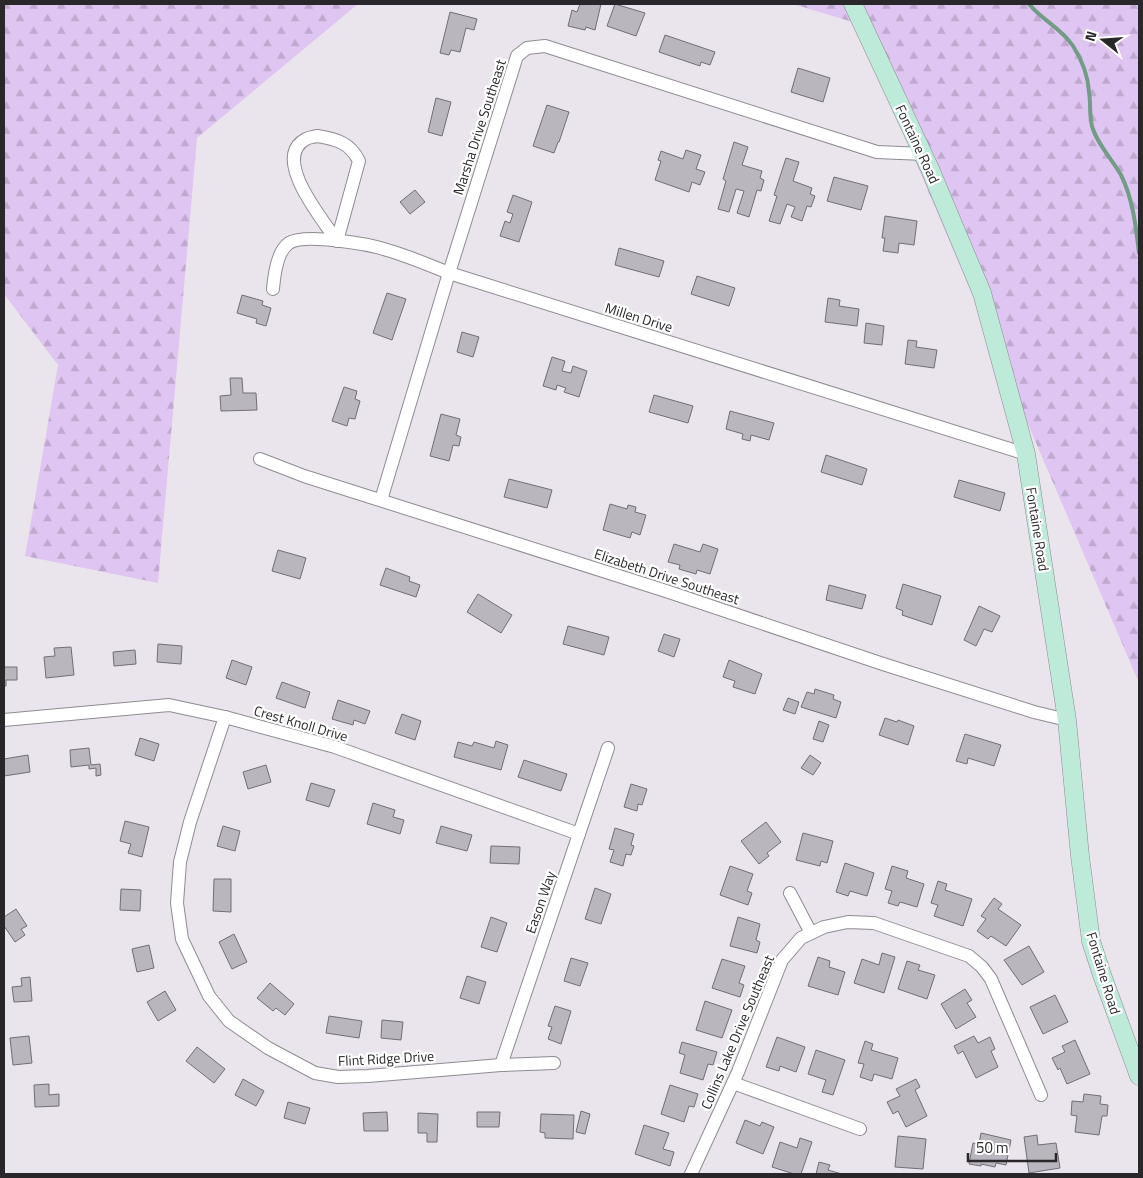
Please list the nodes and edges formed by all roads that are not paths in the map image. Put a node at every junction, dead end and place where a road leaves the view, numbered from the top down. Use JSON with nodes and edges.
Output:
{"nodes":[{"id":1,"x":853,"y":4,"type":"edge"},
{"id":2,"x":924,"y":154,"type":"junction"},
{"id":3,"x":337,"y":241,"type":"junction"},
{"id":4,"x":449,"y":273,"type":"junction"},
{"id":5,"x":273,"y":290,"type":"dead end"},
{"id":6,"x":1026,"y":454,"type":"junction"},
{"id":7,"x":260,"y":459,"type":"dead end"},
{"id":8,"x":381,"y":500,"type":"junction"},
{"id":9,"x":225,"y":717,"type":"junction"},
{"id":10,"x":4,"y":720,"type":"edge"},
{"id":11,"x":1066,"y":720,"type":"junction"},
{"id":12,"x":608,"y":748,"type":"dead end"},
{"id":13,"x":580,"y":834,"type":"junction"},
{"id":14,"x":790,"y":893,"type":"dead end"},
{"id":15,"x":811,"y":933,"type":"junction"},
{"id":16,"x":554,"y":1063,"type":"dead end"},
{"id":17,"x":501,"y":1065,"type":"junction"},
{"id":18,"x":1139,"y":1076,"type":"edge"},
{"id":19,"x":733,"y":1083,"type":"junction"},
{"id":20,"x":1041,"y":1095,"type":"dead end"},
{"id":21,"x":860,"y":1130,"type":"dead end"},
{"id":22,"x":691,"y":1174,"type":"edge"}],
"edges":[{"from":1,"to":2,"type":"main road","name":"Fontaine Road"},
{"from":2,"to":4,"type":"street","name":"Marsha Drive Southeast"},
{"from":2,"to":6,"type":"main road","name":"Fontaine Road"},
{"from":3,"to":3,"type":"street"},
{"from":3,"to":4,"type":"street","name":"Millen Drive"},
{"from":3,"to":5,"type":"street","name":"Millen Drive"},
{"from":4,"to":6,"type":"street","name":"Millen Drive"},
{"from":4,"to":8,"type":"street","name":"Marsha Drive Southeast"},
{"from":6,"to":11,"type":"main road","name":"Fontaine Road"},
{"from":7,"to":8,"type":"street","name":"Elizabeth Drive Southeast"},
{"from":8,"to":11,"type":"street","name":"Elizabeth Drive Southeast"},
{"from":9,"to":10,"type":"street","name":"Crest Knoll Drive"},
{"from":9,"to":13,"type":"street","name":"Crest Knoll Drive"},
{"from":9,"to":17,"type":"street","name":"Flint Ridge Drive"},
{"from":11,"to":18,"type":"main road","name":"Fontaine Road"},
{"from":12,"to":13,"type":"street","name":"Eason Way"},
{"from":13,"to":17,"type":"street","name":"Eason Way"},
{"from":14,"to":15,"type":"street"},
{"from":15,"to":19,"type":"street","name":"Collins Lake Drive Southeast"},
{"from":15,"to":20,"type":"street","name":"Collins Lake Drive Southeast"},
{"from":16,"to":17,"type":"street","name":"Flint Ridge Drive"},
{"from":19,"to":21,"type":"street"},
{"from":19,"to":22,"type":"street","name":"Collins Lake Drive Southeast"}]}
